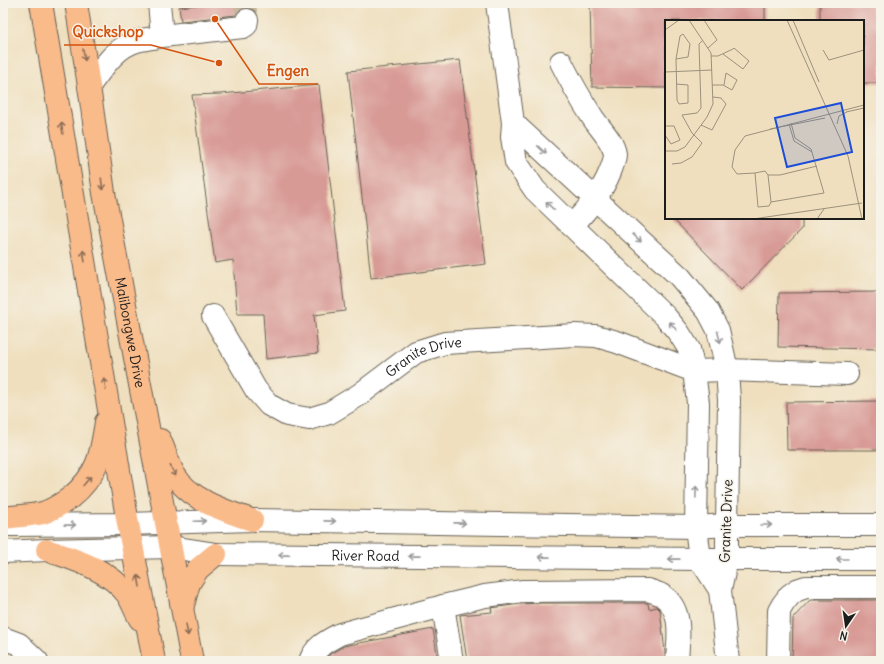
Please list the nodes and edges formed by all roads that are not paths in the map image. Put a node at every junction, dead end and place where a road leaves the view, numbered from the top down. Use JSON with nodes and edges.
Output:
{"nodes":[{"id":1,"x":41,"y":3,"type":"edge"},
{"id":2,"x":76,"y":3,"type":"edge"},
{"id":3,"x":159,"y":3,"type":"edge"},
{"id":4,"x":497,"y":3,"type":"edge"},
{"id":5,"x":247,"y":20,"type":"dead end"},
{"id":6,"x":162,"y":36,"type":"junction"},
{"id":7,"x":561,"y":62,"type":"dead end"},
{"id":8,"x":89,"y":86,"type":"junction"},
{"id":9,"x":513,"y":123,"type":"junction"},
{"id":10,"x":596,"y":200,"type":"junction"},
{"id":11,"x":572,"y":226,"type":"junction"},
{"id":12,"x":213,"y":316,"type":"dead end"},
{"id":13,"x":727,"y":370,"type":"junction"},
{"id":14,"x":694,"y":371,"type":"junction"},
{"id":15,"x":847,"y":374,"type":"dead end"},
{"id":16,"x":141,"y":396,"type":"junction"},
{"id":17,"x":109,"y":405,"type":"junction"},
{"id":18,"x":3,"y":518,"type":"edge"},
{"id":19,"x":252,"y":520,"type":"junction"},
{"id":20,"x":167,"y":522,"type":"junction"},
{"id":21,"x":128,"y":524,"type":"junction"},
{"id":22,"x":3,"y":525,"type":"edge"},
{"id":23,"x":727,"y":525,"type":"junction"},
{"id":24,"x":881,"y":525,"type":"edge"},
{"id":25,"x":696,"y":527,"type":"junction"},
{"id":26,"x":171,"y":547,"type":"junction"},
{"id":27,"x":133,"y":548,"type":"junction"},
{"id":28,"x":47,"y":550,"type":"junction"},
{"id":29,"x":3,"y":552,"type":"edge"},
{"id":30,"x":216,"y":554,"type":"junction"},
{"id":31,"x":700,"y":559,"type":"junction"},
{"id":32,"x":728,"y":559,"type":"junction"},
{"id":33,"x":881,"y":559,"type":"edge"},
{"id":34,"x":881,"y":587,"type":"edge"},
{"id":35,"x":720,"y":590,"type":"junction"},
{"id":36,"x":443,"y":606,"type":"junction"},
{"id":37,"x":183,"y":607,"type":"junction"},
{"id":38,"x":148,"y":636,"type":"junction"},
{"id":39,"x":3,"y":638,"type":"edge"},
{"id":40,"x":36,"y":661,"type":"edge"},
{"id":41,"x":154,"y":661,"type":"edge"},
{"id":42,"x":192,"y":661,"type":"edge"},
{"id":43,"x":310,"y":661,"type":"edge"},
{"id":44,"x":452,"y":661,"type":"edge"},
{"id":45,"x":677,"y":661,"type":"edge"},
{"id":46,"x":728,"y":661,"type":"edge"},
{"id":47,"x":778,"y":661,"type":"edge"}],
"edges":[{"from":17,"to":1,"type":"main road","one_way":true},
{"from":2,"to":8,"type":"main road","name":"Malibongwe Drive","one_way":true},
{"from":3,"to":6,"type":"street"},
{"from":4,"to":9,"type":"street","name":"Granite Drive"},
{"from":5,"to":6,"type":"street"},
{"from":6,"to":8,"type":"street"},
{"from":7,"to":10,"type":"street"},
{"from":8,"to":16,"type":"main road","name":"Malibongwe Drive","one_way":true},
{"from":9,"to":10,"type":"street","name":"Granite Drive","one_way":true},
{"from":11,"to":9,"type":"street","name":"Granite Drive","one_way":true},
{"from":10,"to":11,"type":"street"},
{"from":10,"to":13,"type":"street","name":"Granite Drive","one_way":true},
{"from":14,"to":11,"type":"street","name":"Granite Drive","one_way":true},
{"from":12,"to":14,"type":"street","name":"Granite Drive"},
{"from":13,"to":14,"type":"street","name":"Granite Drive"},
{"from":13,"to":15,"type":"street","name":"Granite Drive"},
{"from":13,"to":23,"type":"street","name":"Granite Drive"},
{"from":25,"to":14,"type":"street","name":"Granite Drive","one_way":true},
{"from":16,"to":19,"type":"main road","one_way":true},
{"from":16,"to":20,"type":"main road","name":"Malibongwe Drive"},
{"from":18,"to":17,"type":"main road","one_way":true},
{"from":17,"to":21,"type":"main road"},
{"from":20,"to":19,"type":"street","one_way":true},
{"from":19,"to":25,"type":"street","one_way":true},
{"from":20,"to":21,"type":"street"},
{"from":20,"to":26,"type":"main road","name":"Malibongwe Drive"},
{"from":22,"to":21,"type":"street","one_way":true},
{"from":21,"to":27,"type":"main road"},
{"from":23,"to":24,"type":"street","one_way":true},
{"from":23,"to":25,"type":"street"},
{"from":23,"to":32,"type":"street","name":"Granite Drive"},
{"from":25,"to":31,"type":"street","name":"Granite Drive"},
{"from":26,"to":27,"type":"street","name":"River Road"},
{"from":26,"to":30,"type":"street","name":"River Road"},
{"from":26,"to":37,"type":"main road","name":"Malibongwe Drive"},
{"from":27,"to":28,"type":"street","name":"River Road"},
{"from":38,"to":27,"type":"main road","one_way":true},
{"from":28,"to":29,"type":"street","name":"River Road"},
{"from":28,"to":38,"type":"main road"},
{"from":31,"to":30,"type":"street","name":"River Road","one_way":true},
{"from":30,"to":37,"type":"main road"},
{"from":31,"to":32,"type":"street","name":"River Road"},
{"from":31,"to":35,"type":"street","name":"Granite Drive"},
{"from":33,"to":32,"type":"street","name":"River Road","one_way":true},
{"from":32,"to":35,"type":"street","name":"Granite Drive"},
{"from":34,"to":47,"type":"street"},
{"from":35,"to":46,"type":"street"},
{"from":36,"to":43,"type":"street"},
{"from":36,"to":44,"type":"street"},
{"from":36,"to":45,"type":"street"},
{"from":37,"to":42,"type":"main road","name":"Malibongwe Drive","one_way":true},
{"from":38,"to":41,"type":"main road"},
{"from":39,"to":40,"type":"street"}]}
